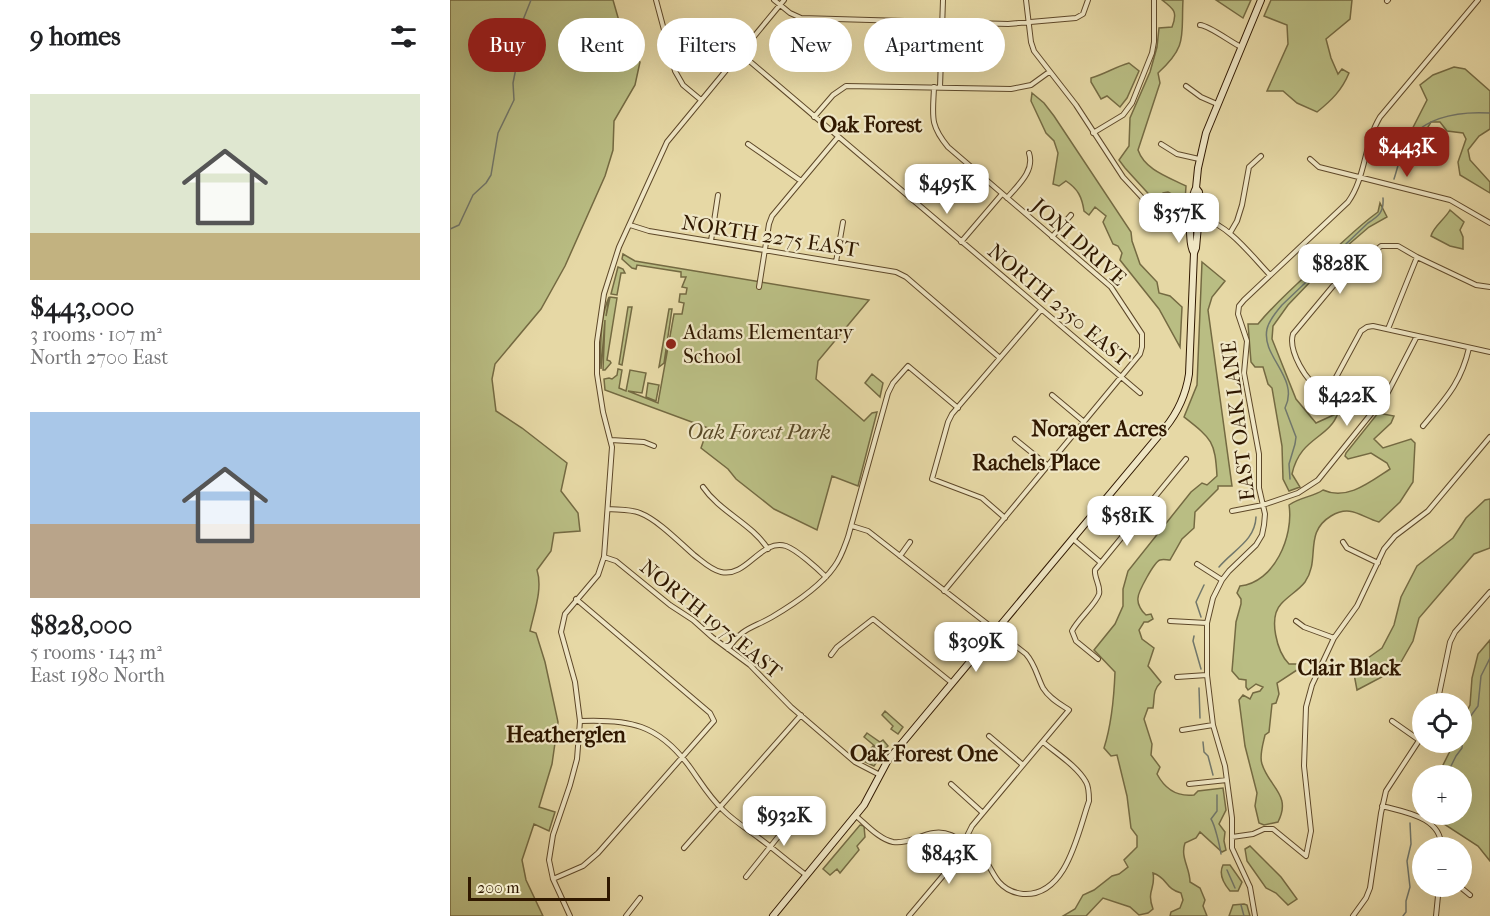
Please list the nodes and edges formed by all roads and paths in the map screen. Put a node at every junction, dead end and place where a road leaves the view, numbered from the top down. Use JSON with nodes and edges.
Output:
{"nodes":[{"id":1,"x":656,"y":0,"type":"edge"},
{"id":2,"x":774,"y":0,"type":"edge"},
{"id":3,"x":784,"y":0,"type":"edge"},
{"id":4,"x":943,"y":0,"type":"edge"},
{"id":5,"x":1026,"y":0,"type":"edge"},
{"id":6,"x":1088,"y":0,"type":"edge"},
{"id":7,"x":1154,"y":0,"type":"edge"},
{"id":8,"x":1261,"y":0,"type":"edge"},
{"id":9,"x":1478,"y":0,"type":"edge"},
{"id":10,"x":780,"y":5,"type":"junction"},
{"id":11,"x":661,"y":18,"type":"edge"},
{"id":12,"x":942,"y":18,"type":"edge"},
{"id":13,"x":864,"y":20,"type":"edge"},
{"id":14,"x":1005,"y":23,"type":"edge"},
{"id":15,"x":1028,"y":23,"type":"junction"},
{"id":16,"x":1200,"y":25,"type":"dead end"},
{"id":17,"x":757,"y":33,"type":"edge"},
{"id":18,"x":1241,"y":46,"type":"junction"},
{"id":19,"x":757,"y":68,"type":"edge"},
{"id":20,"x":676,"y":72,"type":"edge"},
{"id":21,"x":724,"y":72,"type":"edge"},
{"id":22,"x":940,"y":72,"type":"edge"},
{"id":23,"x":1049,"y":72,"type":"junction"},
{"id":24,"x":1186,"y":86,"type":"dead end"},
{"id":25,"x":934,"y":87,"type":"junction"},
{"id":26,"x":940,"y":87,"type":"junction"},
{"id":27,"x":701,"y":100,"type":"junction"},
{"id":28,"x":1217,"y":104,"type":"junction"},
{"id":29,"x":814,"y":117,"type":"junction"},
{"id":30,"x":1093,"y":133,"type":"junction"},
{"id":31,"x":838,"y":137,"type":"junction"},
{"id":32,"x":748,"y":144,"type":"dead end"},
{"id":33,"x":1161,"y":144,"type":"dead end"},
{"id":34,"x":1029,"y":153,"type":"dead end"},
{"id":35,"x":1261,"y":156,"type":"dead end"},
{"id":36,"x":1199,"y":159,"type":"junction"},
{"id":37,"x":1310,"y":159,"type":"dead end"},
{"id":38,"x":1360,"y":177,"type":"junction"},
{"id":39,"x":801,"y":181,"type":"junction"},
{"id":40,"x":1196,"y":188,"type":"junction"},
{"id":41,"x":1002,"y":194,"type":"junction"},
{"id":42,"x":718,"y":195,"type":"dead end"},
{"id":43,"x":1007,"y":198,"type":"junction"},
{"id":44,"x":1071,"y":215,"type":"dead end"},
{"id":45,"x":1190,"y":220,"type":"junction"},
{"id":46,"x":1200,"y":221,"type":"junction"},
{"id":47,"x":843,"y":222,"type":"dead end"},
{"id":48,"x":1490,"y":223,"type":"edge"},
{"id":49,"x":630,"y":225,"type":"junction"},
{"id":50,"x":1230,"y":233,"type":"junction"},
{"id":51,"x":1052,"y":237,"type":"junction"},
{"id":52,"x":711,"y":241,"type":"junction"},
{"id":53,"x":961,"y":242,"type":"junction"},
{"id":54,"x":765,"y":250,"type":"junction"},
{"id":55,"x":1194,"y":254,"type":"junction"},
{"id":56,"x":1417,"y":257,"type":"junction"},
{"id":57,"x":836,"y":262,"type":"junction"},
{"id":58,"x":1270,"y":276,"type":"junction"},
{"id":59,"x":759,"y":287,"type":"dead end"},
{"id":60,"x":1490,"y":287,"type":"edge"},
{"id":61,"x":1041,"y":310,"type":"junction"},
{"id":62,"x":1388,"y":329,"type":"junction"},
{"id":63,"x":1417,"y":336,"type":"junction"},
{"id":64,"x":1469,"y":348,"type":"junction"},
{"id":65,"x":1490,"y":352,"type":"edge"},
{"id":66,"x":1000,"y":358,"type":"junction"},
{"id":67,"x":1120,"y":377,"type":"junction"},
{"id":68,"x":1140,"y":393,"type":"dead end"},
{"id":69,"x":1052,"y":395,"type":"dead end"},
{"id":70,"x":958,"y":408,"type":"junction"},
{"id":71,"x":1083,"y":421,"type":"junction"},
{"id":72,"x":1423,"y":426,"type":"dead end"},
{"id":73,"x":1490,"y":437,"type":"edge"},
{"id":74,"x":1015,"y":439,"type":"dead end"},
{"id":75,"x":611,"y":440,"type":"junction"},
{"id":76,"x":654,"y":446,"type":"dead end"},
{"id":77,"x":1186,"y":459,"type":"dead end"},
{"id":78,"x":1047,"y":465,"type":"junction"},
{"id":79,"x":703,"y":487,"type":"dead end"},
{"id":80,"x":1263,"y":505,"type":"junction"},
{"id":81,"x":608,"y":509,"type":"junction"},
{"id":82,"x":1136,"y":511,"type":"dead end"},
{"id":83,"x":1232,"y":511,"type":"dead end"},
{"id":84,"x":1005,"y":518,"type":"junction"},
{"id":85,"x":1137,"y":518,"type":"junction"},
{"id":86,"x":852,"y":526,"type":"junction"},
{"id":87,"x":1072,"y":538,"type":"junction"},
{"id":88,"x":910,"y":542,"type":"dead end"},
{"id":89,"x":1342,"y":542,"type":"dead end"},
{"id":90,"x":765,"y":550,"type":"junction"},
{"id":91,"x":900,"y":556,"type":"junction"},
{"id":92,"x":604,"y":557,"type":"junction"},
{"id":93,"x":1100,"y":562,"type":"junction"},
{"id":94,"x":1378,"y":563,"type":"junction"},
{"id":95,"x":1197,"y":564,"type":"dead end"},
{"id":96,"x":826,"y":577,"type":"junction"},
{"id":97,"x":1221,"y":580,"type":"junction"},
{"id":98,"x":944,"y":591,"type":"junction"},
{"id":99,"x":1490,"y":592,"type":"edge"},
{"id":100,"x":576,"y":599,"type":"junction"},
{"id":101,"x":1170,"y":621,"type":"dead end"},
{"id":102,"x":1296,"y":621,"type":"dead end"},
{"id":103,"x":1207,"y":623,"type":"junction"},
{"id":104,"x":996,"y":631,"type":"junction"},
{"id":105,"x":1334,"y":638,"type":"junction"},
{"id":106,"x":728,"y":649,"type":"junction"},
{"id":107,"x":831,"y":655,"type":"dead end"},
{"id":108,"x":1098,"y":659,"type":"dead end"},
{"id":109,"x":1207,"y":675,"type":"junction"},
{"id":110,"x":1178,"y":677,"type":"dead end"},
{"id":111,"x":952,"y":683,"type":"junction"},
{"id":112,"x":1439,"y":693,"type":"edge"},
{"id":113,"x":801,"y":715,"type":"junction"},
{"id":114,"x":1392,"y":721,"type":"dead end"},
{"id":115,"x":580,"y":722,"type":"junction"},
{"id":116,"x":1213,"y":725,"type":"junction"},
{"id":117,"x":1182,"y":730,"type":"dead end"},
{"id":118,"x":1412,"y":733,"type":"edge"},
{"id":119,"x":989,"y":736,"type":"dead end"},
{"id":120,"x":1042,"y":742,"type":"junction"},
{"id":121,"x":1412,"y":752,"type":"edge"},
{"id":122,"x":682,"y":758,"type":"junction"},
{"id":123,"x":1023,"y":765,"type":"junction"},
{"id":124,"x":879,"y":775,"type":"junction"},
{"id":125,"x":1227,"y":780,"type":"junction"},
{"id":126,"x":951,"y":784,"type":"dead end"},
{"id":127,"x":1189,"y":784,"type":"dead end"},
{"id":128,"x":1382,"y":806,"type":"junction"},
{"id":129,"x":720,"y":807,"type":"junction"},
{"id":130,"x":805,"y":807,"type":"dead end"},
{"id":131,"x":983,"y":813,"type":"junction"},
{"id":132,"x":856,"y":816,"type":"junction"},
{"id":133,"x":1232,"y":837,"type":"junction"},
{"id":134,"x":1439,"y":837,"type":"edge"},
{"id":135,"x":964,"y":842,"type":"junction"},
{"id":136,"x":770,"y":846,"type":"junction"},
{"id":137,"x":684,"y":848,"type":"dead end"},
{"id":138,"x":806,"y":875,"type":"junction"},
{"id":139,"x":746,"y":877,"type":"dead end"},
{"id":140,"x":553,"y":879,"type":"junction"},
{"id":141,"x":1438,"y":897,"type":"edge"},
{"id":142,"x":640,"y":898,"type":"dead end"},
{"id":143,"x":570,"y":916,"type":"edge"},
{"id":144,"x":626,"y":916,"type":"edge"},
{"id":145,"x":773,"y":916,"type":"edge"},
{"id":146,"x":909,"y":916,"type":"edge"},
{"id":147,"x":1256,"y":916,"type":"edge"},
{"id":148,"x":1353,"y":916,"type":"edge"},
{"id":149,"x":1436,"y":916,"type":"edge"}],
"edges":[{"from":1,"to":11,"type":"street"},
{"from":2,"to":10,"type":"street"},
{"from":3,"to":10,"type":"street"},
{"from":4,"to":12,"type":"street"},
{"from":5,"to":15,"type":"street"},
{"from":6,"to":15,"type":"street"},
{"from":7,"to":30,"type":"street"},
{"from":8,"to":18,"type":"main road"},
{"from":9,"to":38,"type":"street","name":"EAST OAK LANE"},
{"from":10,"to":13,"type":"street"},
{"from":10,"to":17,"type":"street"},
{"from":14,"to":15,"type":"street"},
{"from":15,"to":23,"type":"street"},
{"from":16,"to":18,"type":"street"},
{"from":18,"to":28,"type":"main road"},
{"from":19,"to":29,"type":"street","name":"NORTH 2350 EAST"},
{"from":20,"to":27,"type":"street"},
{"from":21,"to":27,"type":"street"},
{"from":22,"to":26,"type":"street"},
{"from":23,"to":26,"type":"street"},
{"from":23,"to":30,"type":"street"},
{"from":24,"to":28,"type":"street"},
{"from":25,"to":26,"type":"street"},
{"from":25,"to":29,"type":"street"},
{"from":25,"to":41,"type":"street","name":"JONI DRIVE"},
{"from":27,"to":49,"type":"street"},
{"from":28,"to":36,"type":"main road"},
{"from":29,"to":31,"type":"street","name":"NORTH 2350 EAST"},
{"from":30,"to":45,"type":"street"},
{"from":31,"to":39,"type":"street"},
{"from":31,"to":53,"type":"street","name":"NORTH 2350 EAST"},
{"from":32,"to":39,"type":"street"},
{"from":33,"to":36,"type":"street"},
{"from":34,"to":43,"type":"street"},
{"from":35,"to":50,"type":"street"},
{"from":36,"to":40,"type":"main road"},
{"from":37,"to":38,"type":"street"},
{"from":38,"to":48,"type":"street"},
{"from":38,"to":58,"type":"street","name":"EAST OAK LANE"},
{"from":39,"to":54,"type":"street"},
{"from":40,"to":45,"type":"main road"},
{"from":40,"to":46,"type":"main road"},
{"from":41,"to":43,"type":"street","name":"JONI DRIVE"},
{"from":41,"to":53,"type":"street"},
{"from":42,"to":52,"type":"street"},
{"from":43,"to":51,"type":"street","name":"JONI DRIVE"},
{"from":44,"to":51,"type":"street"},
{"from":45,"to":46,"type":"main road"},
{"from":45,"to":46,"type":"main road"},
{"from":45,"to":55,"type":"main road"},
{"from":46,"to":50,"type":"street"},
{"from":46,"to":55,"type":"main road"},
{"from":47,"to":57,"type":"street"},
{"from":49,"to":52,"type":"street","name":"NORTH 2275 EAST"},
{"from":49,"to":75,"type":"street"},
{"from":50,"to":58,"type":"street"},
{"from":51,"to":67,"type":"street","name":"JONI DRIVE"},
{"from":52,"to":54,"type":"street","name":"NORTH 2275 EAST"},
{"from":53,"to":61,"type":"street","name":"NORTH 2350 EAST"},
{"from":54,"to":57,"type":"street","name":"NORTH 2275 EAST"},
{"from":54,"to":59,"type":"street"},
{"from":55,"to":87,"type":"main road"},
{"from":56,"to":60,"type":"street"},
{"from":56,"to":62,"type":"street"},
{"from":56,"to":62,"type":"street"},
{"from":57,"to":66,"type":"street","name":"NORTH 2275 EAST"},
{"from":58,"to":80,"type":"street","name":"EAST OAK LANE"},
{"from":61,"to":66,"type":"street"},
{"from":61,"to":67,"type":"street","name":"NORTH 2350 EAST"},
{"from":62,"to":63,"type":"street"},
{"from":63,"to":64,"type":"street"},
{"from":63,"to":80,"type":"street"},
{"from":64,"to":65,"type":"street"},
{"from":64,"to":72,"type":"street"},
{"from":66,"to":70,"type":"street"},
{"from":67,"to":68,"type":"street","name":"NORTH 2350 EAST"},
{"from":67,"to":71,"type":"street"},
{"from":69,"to":71,"type":"street"},
{"from":70,"to":84,"type":"street"},
{"from":70,"to":86,"type":"street"},
{"from":71,"to":78,"type":"street"},
{"from":73,"to":94,"type":"street"},
{"from":74,"to":78,"type":"street"},
{"from":75,"to":76,"type":"street"},
{"from":75,"to":81,"type":"street"},
{"from":77,"to":85,"type":"street"},
{"from":78,"to":84,"type":"street"},
{"from":79,"to":90,"type":"street"},
{"from":80,"to":83,"type":"street"},
{"from":80,"to":97,"type":"street","name":"EAST OAK LANE"},
{"from":81,"to":90,"type":"street"},
{"from":81,"to":92,"type":"street"},
{"from":82,"to":85,"type":"street"},
{"from":84,"to":98,"type":"street"},
{"from":85,"to":93,"type":"street"},
{"from":86,"to":91,"type":"street"},
{"from":86,"to":96,"type":"street"},
{"from":87,"to":93,"type":"street"},
{"from":87,"to":104,"type":"main road"},
{"from":88,"to":91,"type":"street"},
{"from":89,"to":94,"type":"street"},
{"from":90,"to":96,"type":"street"},
{"from":91,"to":98,"type":"street"},
{"from":92,"to":100,"type":"street"},
{"from":92,"to":106,"type":"street","name":"NORTH 1975 EAST"},
{"from":93,"to":108,"type":"street"},
{"from":94,"to":105,"type":"street"},
{"from":95,"to":97,"type":"street"},
{"from":96,"to":106,"type":"street"},
{"from":97,"to":103,"type":"street","name":"EAST OAK LANE"},
{"from":98,"to":104,"type":"street"},
{"from":99,"to":112,"type":"street"},
{"from":100,"to":115,"type":"street"},
{"from":100,"to":122,"type":"street"},
{"from":101,"to":103,"type":"street"},
{"from":102,"to":105,"type":"street"},
{"from":103,"to":109,"type":"street","name":"EAST OAK LANE"},
{"from":104,"to":111,"type":"main road"},
{"from":104,"to":120,"type":"street"},
{"from":105,"to":133,"type":"street"},
{"from":106,"to":113,"type":"street","name":"NORTH 1975 EAST"},
{"from":107,"to":111,"type":"street"},
{"from":109,"to":110,"type":"street"},
{"from":109,"to":116,"type":"street","name":"EAST OAK LANE"},
{"from":111,"to":124,"type":"main road"},
{"from":113,"to":124,"type":"street","name":"NORTH 1975 EAST"},
{"from":113,"to":129,"type":"street"},
{"from":114,"to":118,"type":"street"},
{"from":115,"to":122,"type":"street"},
{"from":115,"to":140,"type":"street"},
{"from":116,"to":117,"type":"street"},
{"from":116,"to":125,"type":"street","name":"EAST OAK LANE"},
{"from":119,"to":123,"type":"street"},
{"from":120,"to":123,"type":"street"},
{"from":120,"to":135,"type":"street"},
{"from":121,"to":128,"type":"street"},
{"from":122,"to":129,"type":"street"},
{"from":122,"to":140,"type":"street"},
{"from":123,"to":131,"type":"street"},
{"from":124,"to":132,"type":"main road"},
{"from":125,"to":127,"type":"street"},
{"from":125,"to":133,"type":"street","name":"EAST OAK LANE"},
{"from":126,"to":131,"type":"street"},
{"from":128,"to":134,"type":"street"},
{"from":128,"to":148,"type":"street"},
{"from":129,"to":136,"type":"street"},
{"from":129,"to":137,"type":"street"},
{"from":130,"to":136,"type":"street"},
{"from":131,"to":135,"type":"street"},
{"from":132,"to":135,"type":"street"},
{"from":132,"to":138,"type":"main road"},
{"from":133,"to":147,"type":"street","name":"EAST OAK LANE"},
{"from":135,"to":146,"type":"street"},
{"from":136,"to":138,"type":"street"},
{"from":136,"to":139,"type":"street"},
{"from":138,"to":145,"type":"main road"},
{"from":140,"to":143,"type":"street"},
{"from":141,"to":149,"type":"street"},
{"from":142,"to":144,"type":"street"}]}
